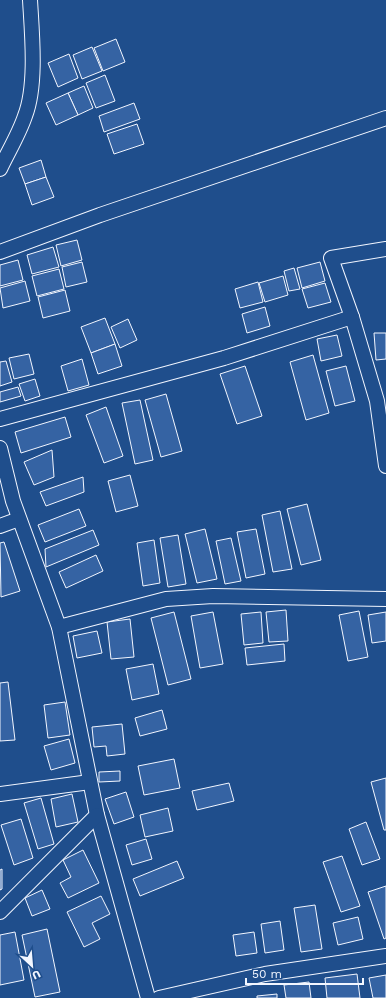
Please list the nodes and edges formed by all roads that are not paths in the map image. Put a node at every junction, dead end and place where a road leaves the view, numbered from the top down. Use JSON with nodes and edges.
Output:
{"nodes":[{"id":1,"x":30,"y":0,"type":"edge"},
{"id":2,"x":386,"y":118,"type":"edge"},
{"id":3,"x":0,"y":169,"type":"edge"},
{"id":4,"x":386,"y":249,"type":"edge"},
{"id":5,"x":0,"y":252,"type":"edge"},
{"id":6,"x":352,"y":317,"type":"junction"},
{"id":7,"x":0,"y":419,"type":"edge"},
{"id":8,"x":0,"y":448,"type":"edge"},
{"id":9,"x":386,"y":466,"type":"edge"},
{"id":10,"x":19,"y":519,"type":"junction"},
{"id":11,"x":0,"y":526,"type":"edge"},
{"id":12,"x":386,"y":599,"type":"edge"},
{"id":13,"x":59,"y":627,"type":"junction"},
{"id":14,"x":90,"y":782,"type":"junction"},
{"id":15,"x":0,"y":794,"type":"edge"},
{"id":16,"x":97,"y":815,"type":"junction"},
{"id":17,"x":0,"y":912,"type":"edge"},
{"id":18,"x":386,"y":956,"type":"edge"},
{"id":19,"x":148,"y":998,"type":"edge"},
{"id":20,"x":159,"y":998,"type":"edge"}],
"edges":[{"from":1,"to":3,"type":"street"},
{"from":2,"to":5,"type":"street"},
{"from":4,"to":6,"type":"street"},
{"from":6,"to":7,"type":"street"},
{"from":6,"to":9,"type":"street"},
{"from":8,"to":10,"type":"street"},
{"from":10,"to":11,"type":"street"},
{"from":10,"to":13,"type":"street"},
{"from":12,"to":13,"type":"street"},
{"from":13,"to":14,"type":"street"},
{"from":14,"to":15,"type":"street"},
{"from":14,"to":16,"type":"street"},
{"from":16,"to":17,"type":"street"},
{"from":16,"to":19,"type":"street"},
{"from":18,"to":20,"type":"street"}]}
